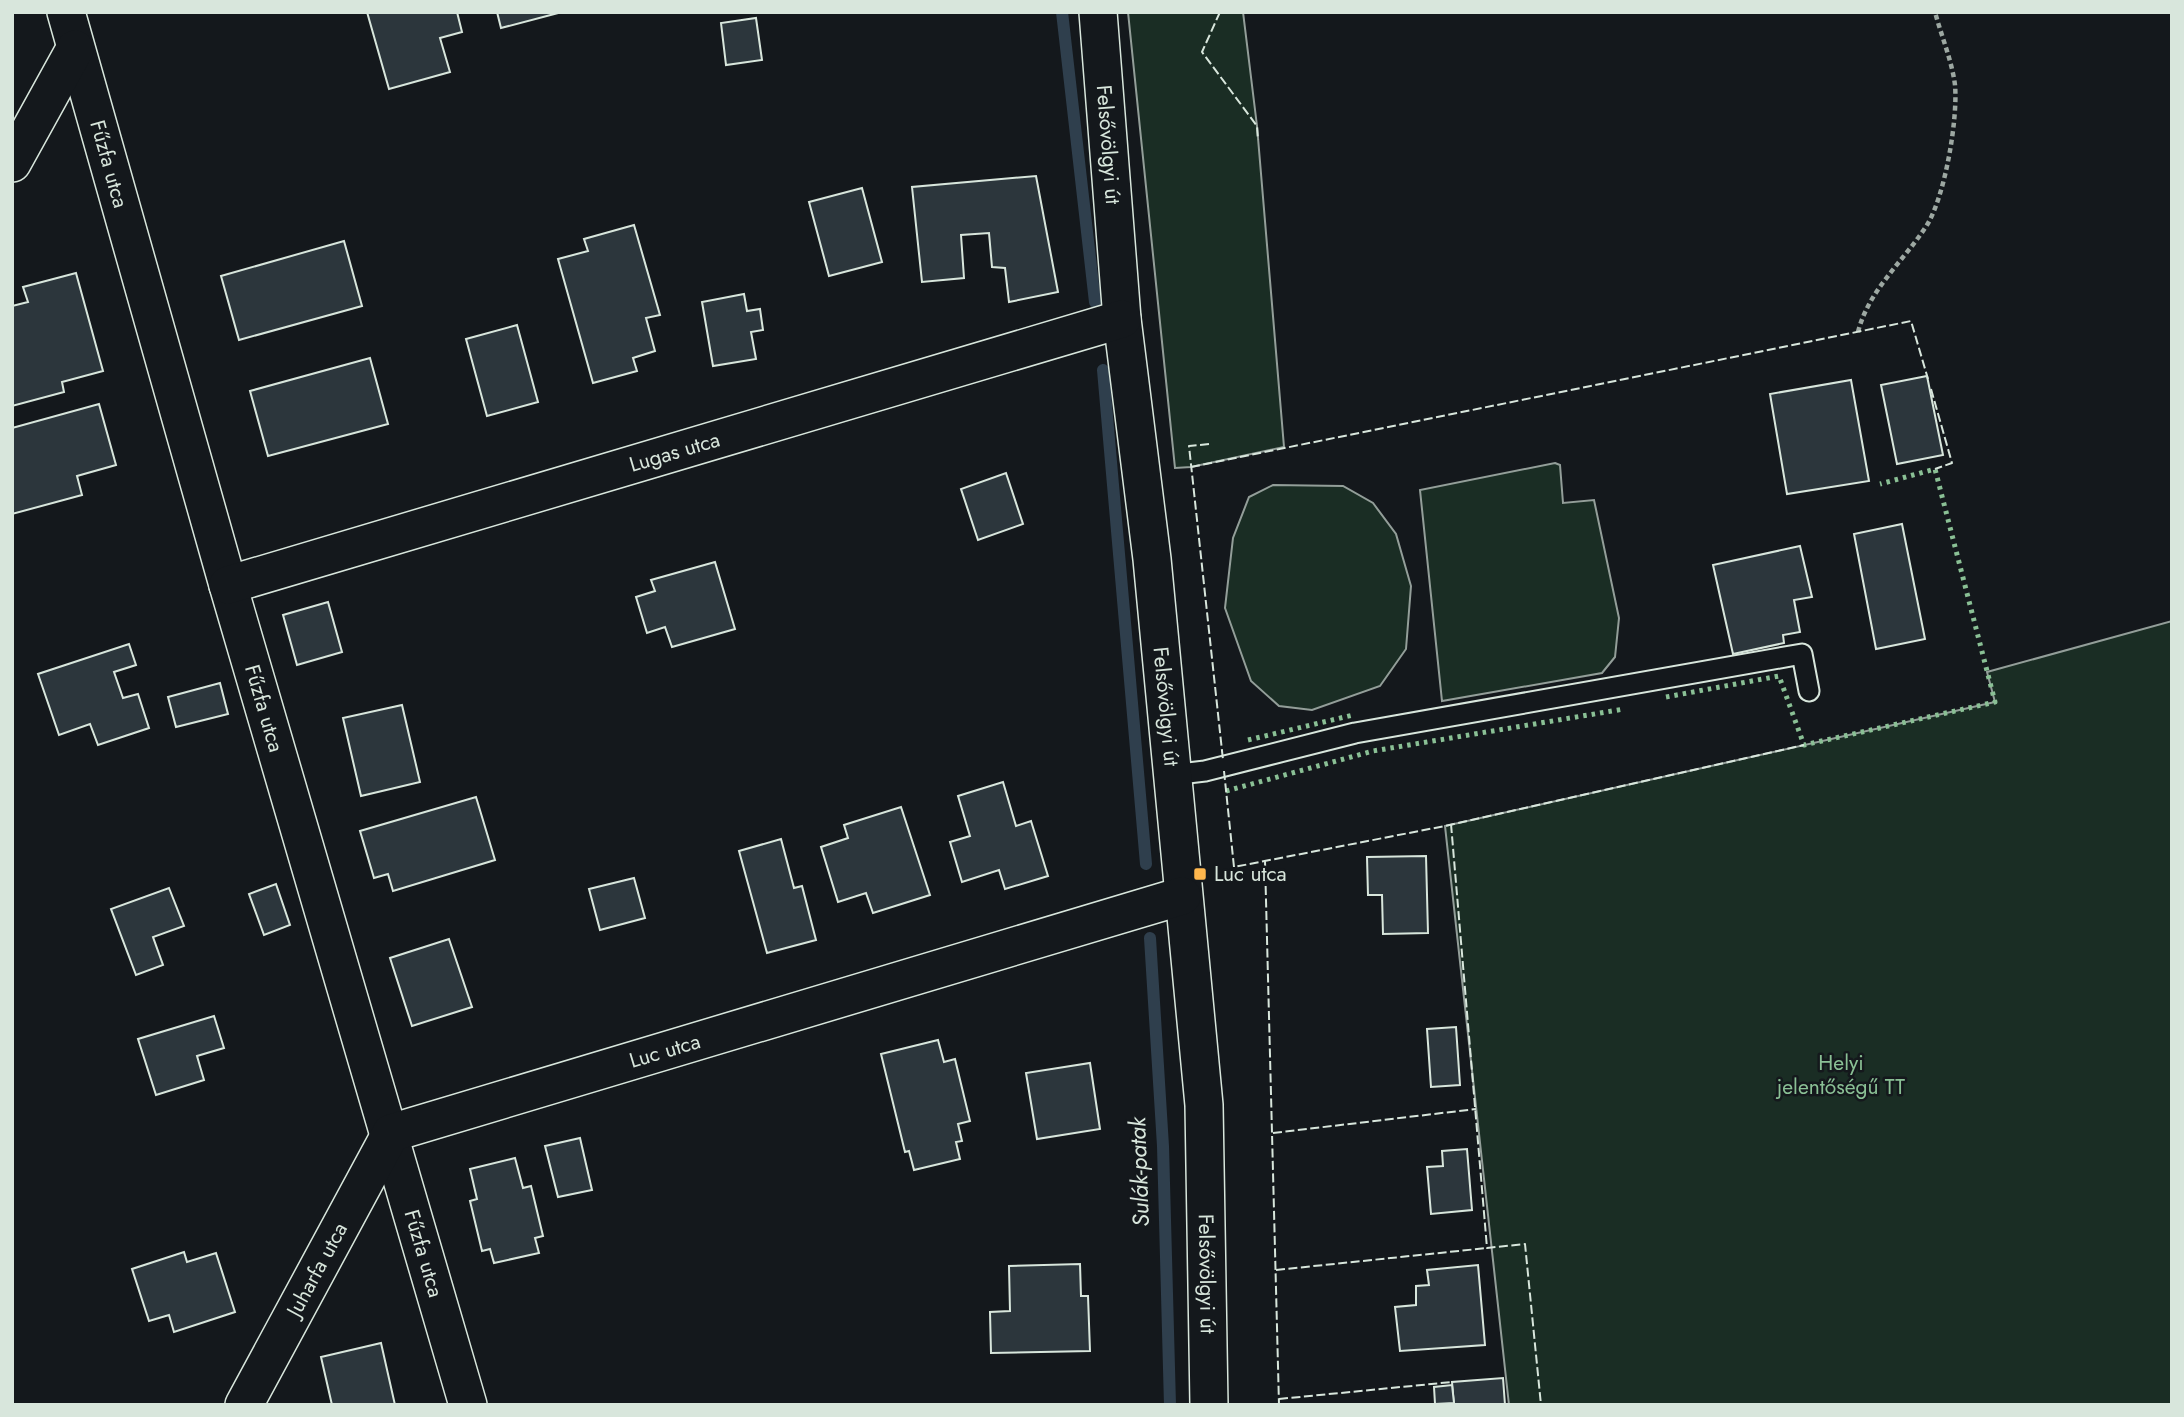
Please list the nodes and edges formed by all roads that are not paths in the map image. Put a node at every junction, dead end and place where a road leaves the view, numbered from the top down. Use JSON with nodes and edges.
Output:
{"nodes":[{"id":1,"x":66,"y":12,"type":"edge"},
{"id":2,"x":1098,"y":12,"type":"edge"},
{"id":3,"x":75,"y":49,"type":"junction"},
{"id":4,"x":12,"y":163,"type":"edge"},
{"id":5,"x":1122,"y":319,"type":"junction"},
{"id":6,"x":228,"y":585,"type":"junction"},
{"id":7,"x":1809,"y":691,"type":"dead end"},
{"id":8,"x":1171,"y":775,"type":"junction"},
{"id":9,"x":1182,"y":896,"type":"junction"},
{"id":10,"x":391,"y":1133,"type":"junction"},
{"id":11,"x":244,"y":1405,"type":"edge"},
{"id":12,"x":468,"y":1405,"type":"edge"},
{"id":13,"x":1209,"y":1405,"type":"edge"}],
"edges":[{"from":1,"to":3,"type":"street","name":"Fűzfa utca"},
{"from":2,"to":5,"type":"street","name":"Felsővölgyi út"},
{"from":3,"to":4,"type":"street"},
{"from":3,"to":6,"type":"street","name":"Fűzfa utca"},
{"from":5,"to":6,"type":"street","name":"Lugas utca"},
{"from":5,"to":8,"type":"street","name":"Felsővölgyi út"},
{"from":6,"to":10,"type":"street","name":"Fűzfa utca"},
{"from":7,"to":8,"type":"lane"},
{"from":8,"to":9,"type":"street","name":"Felsővölgyi út"},
{"from":9,"to":10,"type":"street","name":"Luc utca"},
{"from":9,"to":13,"type":"street","name":"Felsővölgyi út"},
{"from":10,"to":11,"type":"street","name":"Juharfa utca"},
{"from":10,"to":12,"type":"street","name":"Fűzfa utca"}]}
